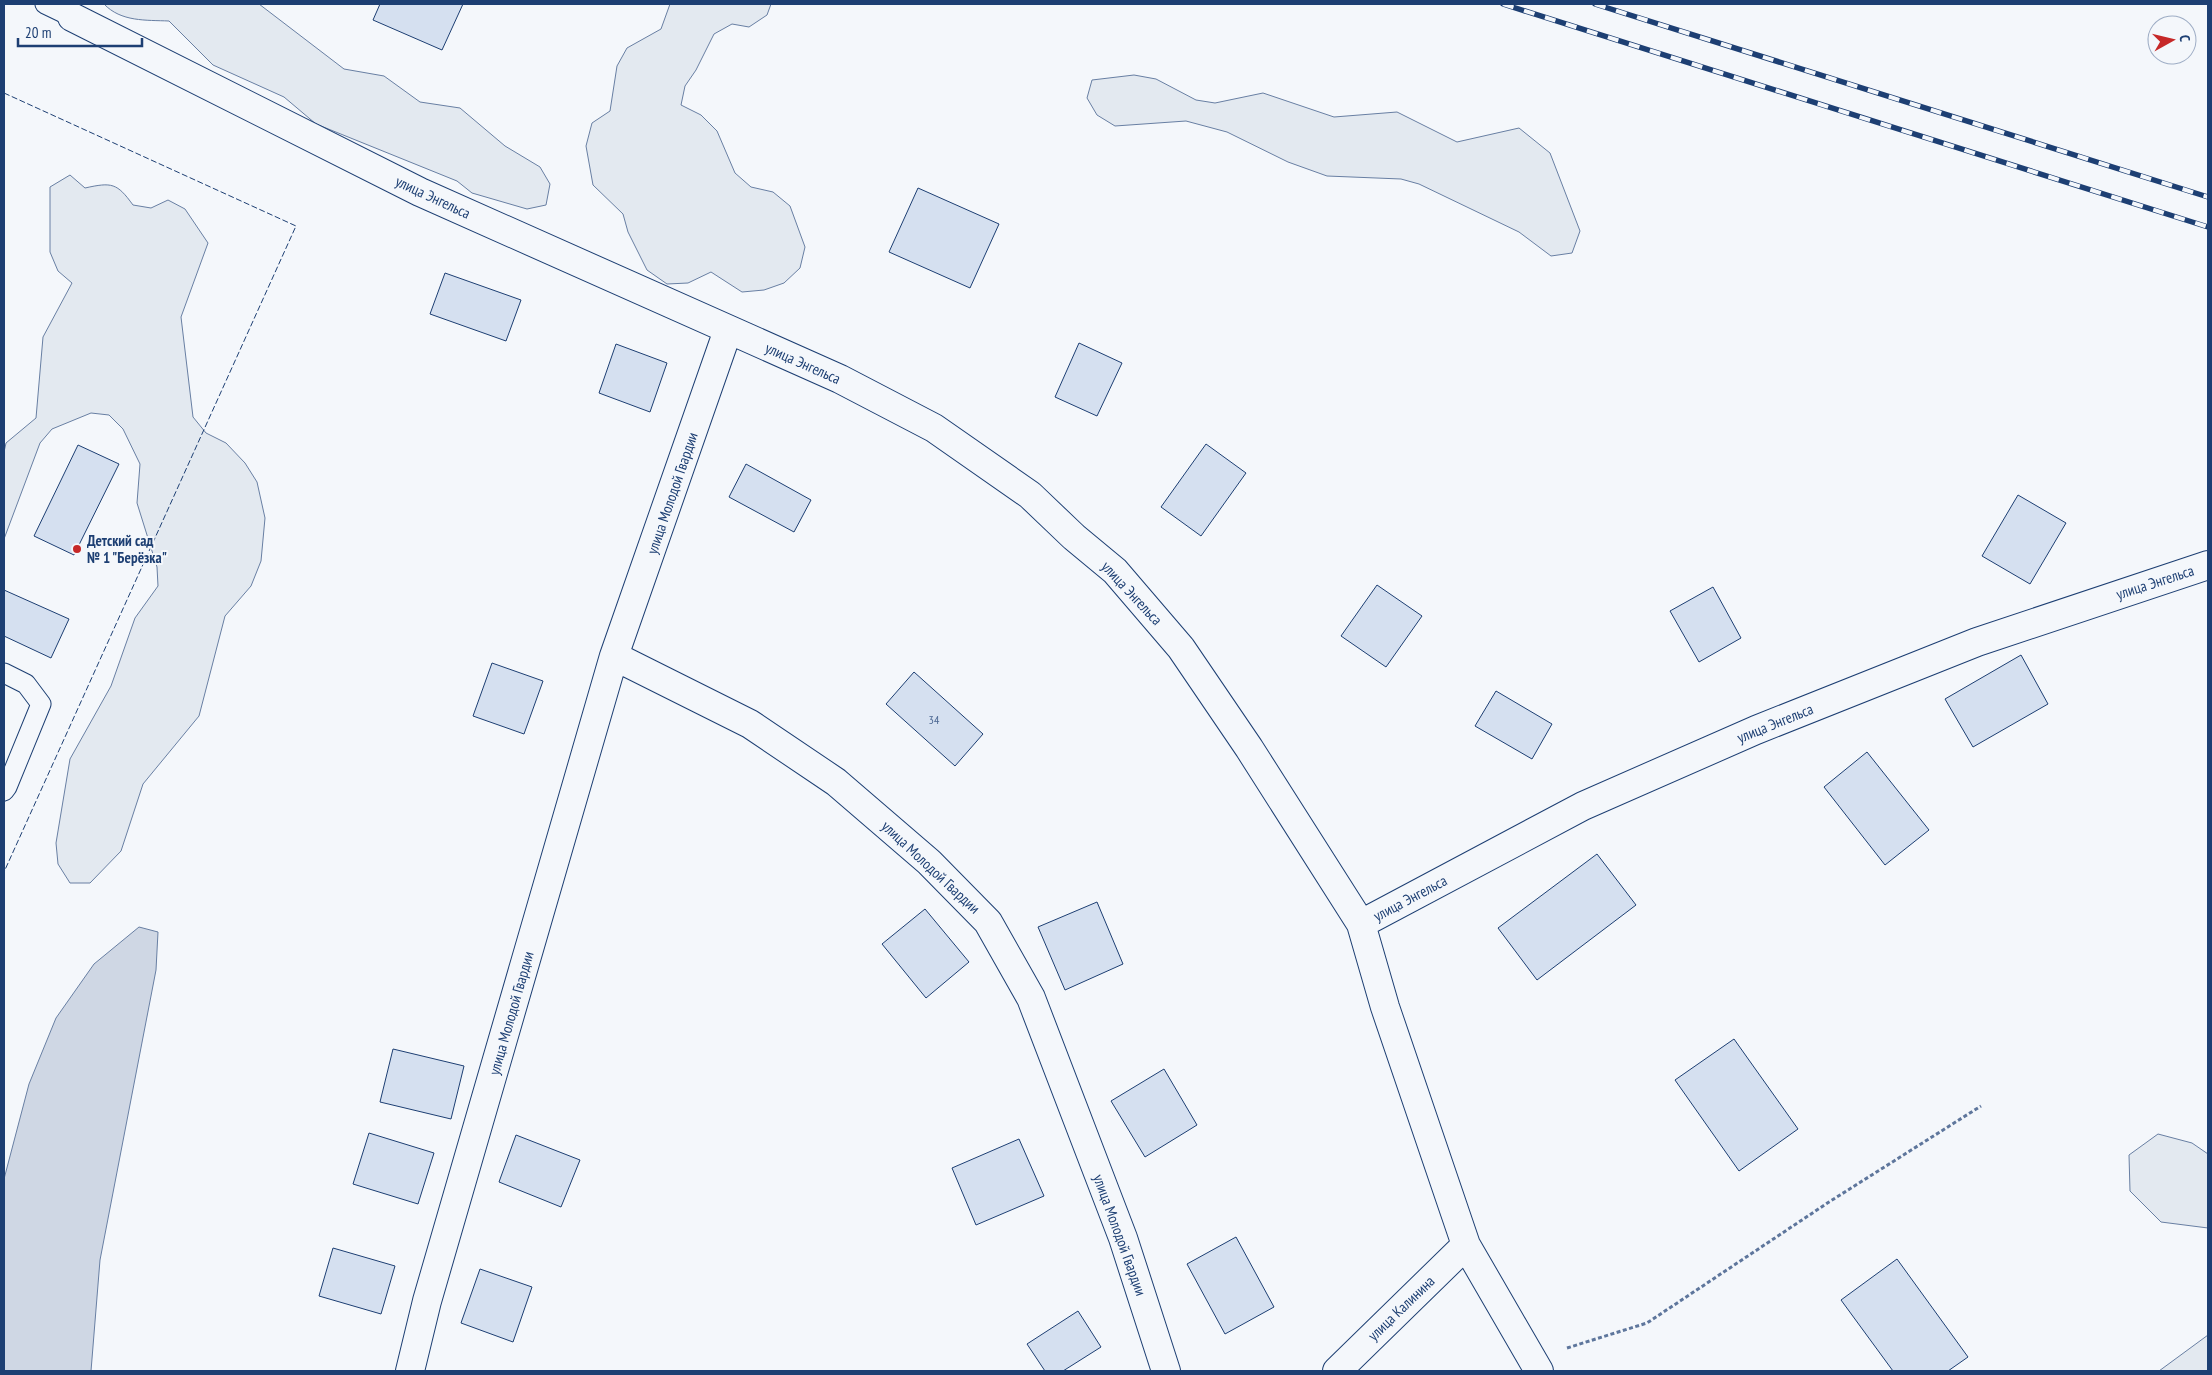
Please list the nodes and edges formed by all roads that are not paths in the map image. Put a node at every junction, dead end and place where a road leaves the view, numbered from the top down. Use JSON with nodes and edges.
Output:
{"nodes":[{"id":1,"x":45,"y":4,"type":"edge"},
{"id":2,"x":72,"y":16,"type":"joint"},
{"id":3,"x":728,"y":330,"type":"junction"},
{"id":4,"x":2208,"y":565,"type":"edge"},
{"id":5,"x":614,"y":656,"type":"junction"},
{"id":6,"x":4,"y":673,"type":"edge"},
{"id":7,"x":4,"y":791,"type":"edge"},
{"id":8,"x":1361,"y":924,"type":"junction"},
{"id":9,"x":1466,"y":1245,"type":"junction"},
{"id":10,"x":1536,"y":1365,"type":"edge"},
{"id":11,"x":410,"y":1371,"type":"edge"},
{"id":12,"x":1166,"y":1371,"type":"edge"},
{"id":13,"x":1337,"y":1371,"type":"edge"}],
"edges":[{"from":1,"to":2,"type":"lane"},
{"from":2,"to":3,"type":"street","name":"улица Энгельса"},
{"from":3,"to":5,"type":"street","name":"улица Молодой Гвардии"},
{"from":3,"to":8,"type":"street","name":"улица Энгельса"},
{"from":4,"to":8,"type":"street","name":"улица Энгельса"},
{"from":5,"to":11,"type":"street","name":"улица Молодой Гвардии"},
{"from":5,"to":12,"type":"street","name":"улица Молодой Гвардии"},
{"from":6,"to":7,"type":"lane"},
{"from":8,"to":9,"type":"street","name":"улица Энгельса"},
{"from":9,"to":10,"type":"street","name":"улица Энгельса"},
{"from":9,"to":13,"type":"street","name":"улица Калинина"}]}
